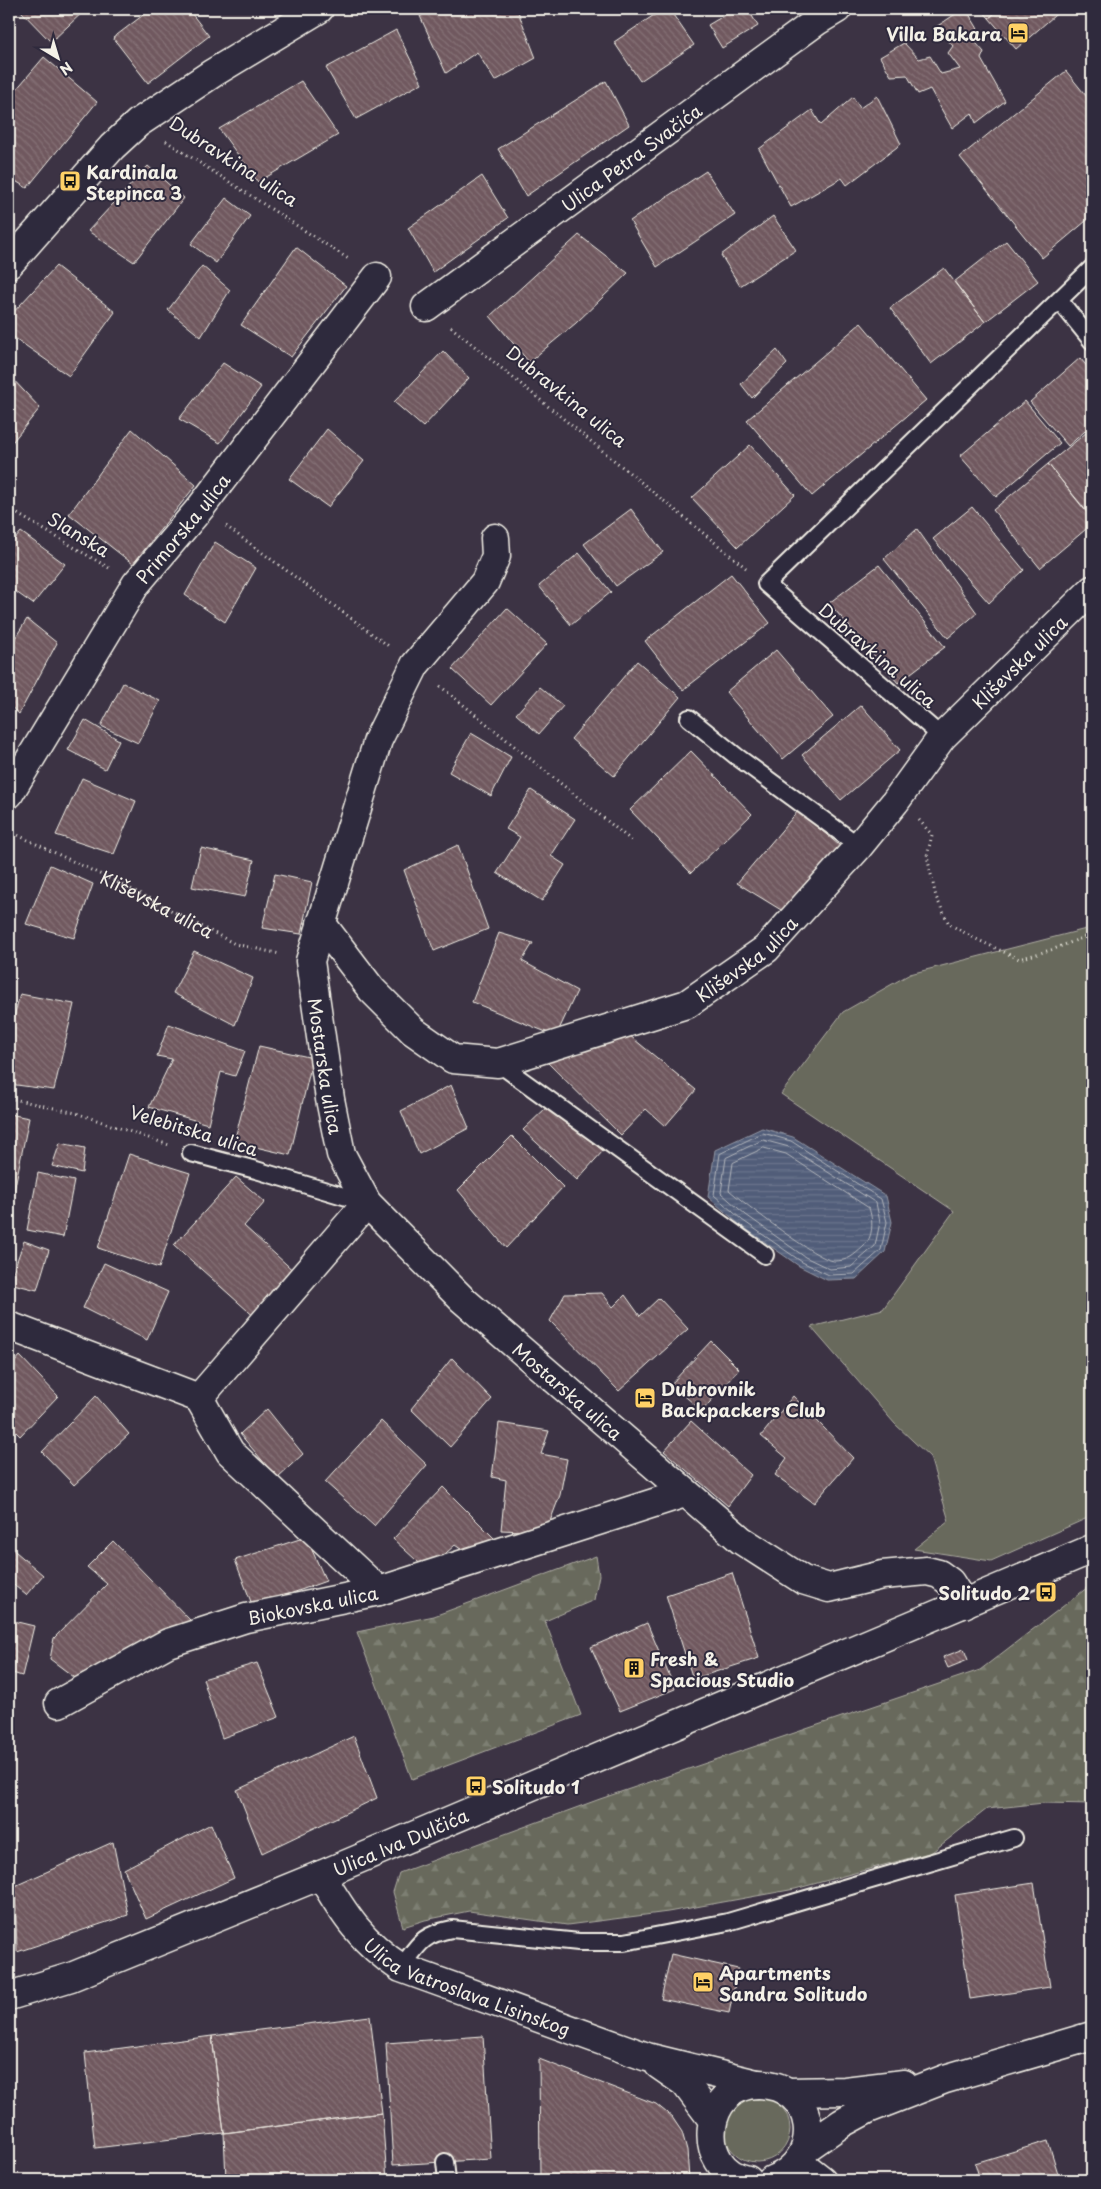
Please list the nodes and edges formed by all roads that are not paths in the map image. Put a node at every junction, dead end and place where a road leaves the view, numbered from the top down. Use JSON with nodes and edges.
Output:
{"nodes":[{"id":1,"x":319,"y":9,"type":"edge"},
{"id":2,"x":837,"y":9,"type":"edge"},
{"id":3,"x":9,"y":264,"type":"edge"},
{"id":4,"x":1092,"y":268,"type":"edge"},
{"id":5,"x":377,"y":277,"type":"road end"},
{"id":6,"x":1059,"y":300,"type":"junction"},
{"id":7,"x":426,"y":307,"type":"road end"},
{"id":8,"x":1092,"y":341,"type":"edge"},
{"id":9,"x":494,"y":538,"type":"dead end"},
{"id":10,"x":1092,"y":590,"type":"edge"},
{"id":11,"x":690,"y":718,"type":"dead end"},
{"id":12,"x":942,"y":737,"type":"junction"},
{"id":13,"x":9,"y":794,"type":"edge"},
{"id":14,"x":859,"y":846,"type":"junction"},
{"id":15,"x":321,"y":923,"type":"junction"},
{"id":16,"x":498,"y":1063,"type":"junction"},
{"id":17,"x":191,"y":1153,"type":"road end"},
{"id":18,"x":367,"y":1204,"type":"junction"},
{"id":19,"x":765,"y":1254,"type":"dead end"},
{"id":20,"x":9,"y":1326,"type":"edge"},
{"id":21,"x":199,"y":1398,"type":"junction"},
{"id":22,"x":685,"y":1493,"type":"junction"},
{"id":23,"x":1092,"y":1549,"type":"edge"},
{"id":24,"x":379,"y":1591,"type":"junction"},
{"id":25,"x":964,"y":1604,"type":"junction"},
{"id":26,"x":58,"y":1703,"type":"dead end"},
{"id":27,"x":1014,"y":1838,"type":"dead end"},
{"id":28,"x":322,"y":1875,"type":"junction"},
{"id":29,"x":401,"y":1968,"type":"junction"},
{"id":30,"x":9,"y":1996,"type":"edge"},
{"id":31,"x":1092,"y":2036,"type":"edge"},
{"id":32,"x":647,"y":2057,"type":"junction"},
{"id":33,"x":945,"y":2079,"type":"junction"},
{"id":34,"x":757,"y":2084,"type":"junction"},
{"id":35,"x":787,"y":2092,"type":"junction"},
{"id":36,"x":712,"y":2119,"type":"junction"},
{"id":37,"x":802,"y":2155,"type":"junction"},
{"id":38,"x":446,"y":2162,"type":"dead end"},
{"id":39,"x":719,"y":2171,"type":"edge"},
{"id":40,"x":447,"y":2180,"type":"edge"},
{"id":41,"x":748,"y":2180,"type":"edge"},
{"id":42,"x":773,"y":2180,"type":"edge"},
{"id":43,"x":822,"y":2180,"type":"edge"}],
"edges":[{"from":1,"to":3,"type":"street"},
{"from":2,"to":7,"type":"street","name":"Ulica Petra Svačića"},
{"from":4,"to":6,"type":"lane"},
{"from":5,"to":13,"type":"street","name":"Primorska ulica"},
{"from":6,"to":8,"type":"lane"},
{"from":6,"to":12,"type":"lane","name":"Dubravkina ulica"},
{"from":9,"to":15,"type":"street","name":"Mostarska ulica"},
{"from":10,"to":12,"type":"street","name":"Kliševska ulica"},
{"from":11,"to":14,"type":"lane"},
{"from":12,"to":14,"type":"street","name":"Kliševska ulica"},
{"from":14,"to":16,"type":"street","name":"Kliševska ulica"},
{"from":15,"to":16,"type":"street","name":"Kliševska ulica"},
{"from":15,"to":18,"type":"street","name":"Mostarska ulica"},
{"from":16,"to":19,"type":"lane"},
{"from":17,"to":18,"type":"lane","name":"Velebitska ulica"},
{"from":18,"to":21,"type":"street"},
{"from":18,"to":22,"type":"street","name":"Mostarska ulica"},
{"from":20,"to":21,"type":"street"},
{"from":21,"to":24,"type":"street","name":"Biokovska ulica"},
{"from":22,"to":24,"type":"street"},
{"from":22,"to":25,"type":"street","name":"Mostarska ulica"},
{"from":23,"to":25,"type":"street","name":"Ulica Iva Dulčića"},
{"from":24,"to":26,"type":"street","name":"Biokovska ulica"},
{"from":25,"to":28,"type":"street","name":"Ulica Iva Dulčića"},
{"from":27,"to":29,"type":"lane"},
{"from":28,"to":29,"type":"street","name":"Ulica Vatroslava Lisinskog"},
{"from":28,"to":30,"type":"street","name":"Ulica Iva Dulčića"},
{"from":29,"to":32,"type":"street","name":"Ulica Vatroslava Lisinskog"},
{"from":31,"to":33,"type":"street"},
{"from":32,"to":34,"type":"street","name":"Ulica Vatroslava Lisinskog"},
{"from":32,"to":36,"type":"street","name":"Ulica Vatroslava Lisinskog"},
{"from":33,"to":35,"type":"street"},
{"from":33,"to":37,"type":"street"},
{"from":34,"to":35,"type":"street","name":"Ulica Vatroslava Lisinskog"},
{"from":34,"to":36,"type":"street"},
{"from":35,"to":37,"type":"street"},
{"from":36,"to":39,"type":"street"},
{"from":37,"to":42,"type":"street"},
{"from":37,"to":43,"type":"street"},
{"from":38,"to":40,"type":"lane"},
{"from":39,"to":41,"type":"street"}]}
